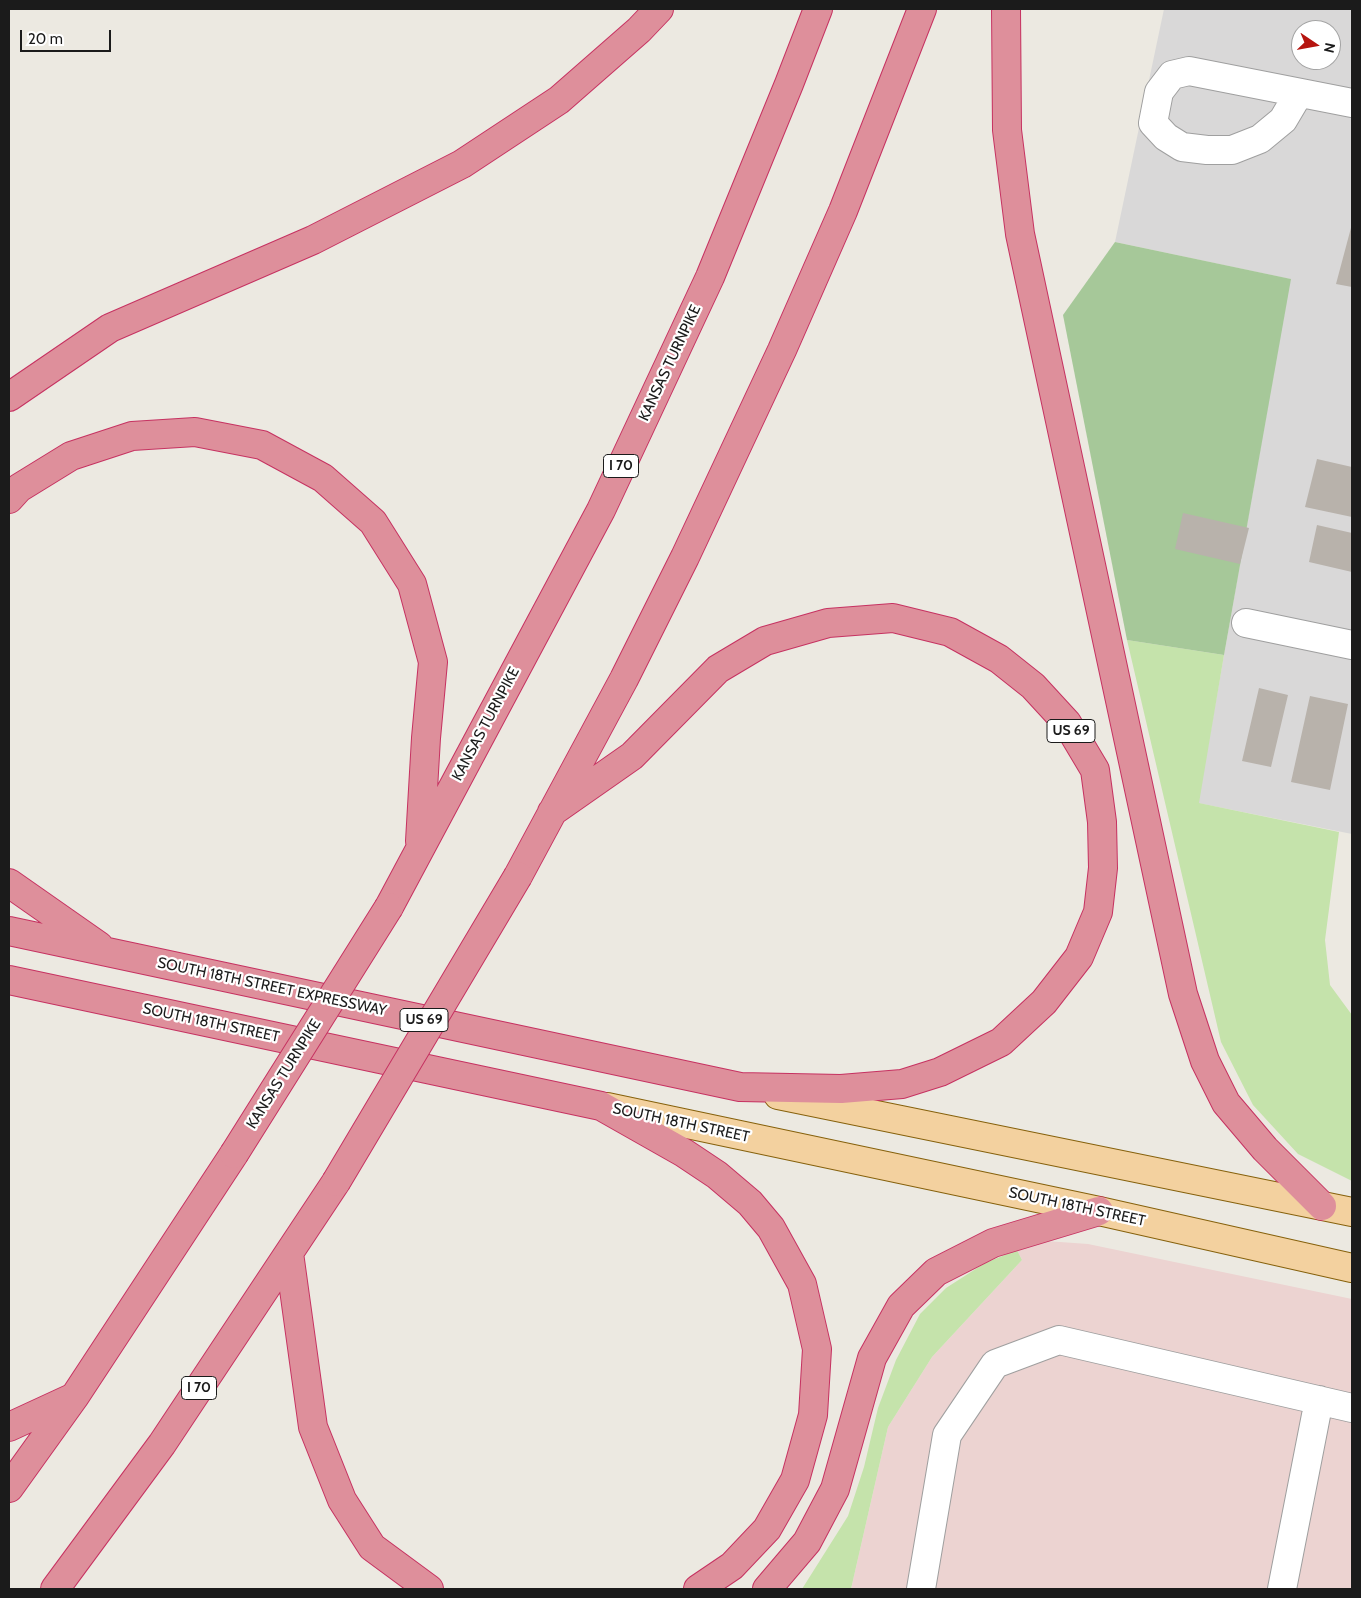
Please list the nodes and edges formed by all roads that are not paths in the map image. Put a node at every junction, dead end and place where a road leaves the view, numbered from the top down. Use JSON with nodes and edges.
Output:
{"nodes":[{"id":1,"x":659,"y":9,"type":"edge"},
{"id":2,"x":818,"y":9,"type":"edge"},
{"id":3,"x":922,"y":9,"type":"edge"},
{"id":4,"x":1006,"y":9,"type":"edge"},
{"id":5,"x":1299,"y":93,"type":"junction"},
{"id":6,"x":1352,"y":103,"type":"edge"},
{"id":7,"x":9,"y":397,"type":"edge"},
{"id":8,"x":9,"y":499,"type":"edge"},
{"id":9,"x":1246,"y":623,"type":"dead end"},
{"id":10,"x":1352,"y":645,"type":"edge"},
{"id":11,"x":552,"y":812,"type":"junction"},
{"id":12,"x":419,"y":849,"type":"junction"},
{"id":13,"x":9,"y":883,"type":"edge"},
{"id":14,"x":9,"y":931,"type":"edge"},
{"id":15,"x":109,"y":952,"type":"junction"},
{"id":16,"x":9,"y":980,"type":"edge"},
{"id":17,"x":740,"y":1087,"type":"junction"},
{"id":18,"x":601,"y":1106,"type":"junction"},
{"id":19,"x":1322,"y":1206,"type":"junction"},
{"id":20,"x":1099,"y":1211,"type":"junction"},
{"id":21,"x":1352,"y":1212,"type":"edge"},
{"id":22,"x":289,"y":1253,"type":"junction"},
{"id":23,"x":1352,"y":1268,"type":"edge"},
{"id":24,"x":75,"y":1396,"type":"junction"},
{"id":25,"x":1319,"y":1400,"type":"junction"},
{"id":26,"x":1352,"y":1408,"type":"edge"},
{"id":27,"x":9,"y":1427,"type":"edge"},
{"id":28,"x":9,"y":1488,"type":"edge"},
{"id":29,"x":55,"y":1589,"type":"edge"},
{"id":30,"x":429,"y":1589,"type":"edge"},
{"id":31,"x":698,"y":1589,"type":"edge"},
{"id":32,"x":768,"y":1589,"type":"edge"},
{"id":33,"x":921,"y":1589,"type":"edge"},
{"id":34,"x":1282,"y":1589,"type":"edge"}],
"edges":[{"from":1,"to":7,"type":"highway"},
{"from":2,"to":12,"type":"highway","name":"KANSAS TURNPIKE","number":"I 70"},
{"from":3,"to":11,"type":"highway","number":"I 70"},
{"from":4,"to":19,"type":"highway"},
{"from":5,"to":5,"type":"street"},
{"from":5,"to":6,"type":"street"},
{"from":8,"to":12,"type":"highway"},
{"from":9,"to":10,"type":"street"},
{"from":11,"to":17,"type":"highway","number":"US 69"},
{"from":11,"to":22,"type":"highway","number":"I 70","bridge":true},
{"from":12,"to":24,"type":"highway","name":"KANSAS TURNPIKE","number":"I 70","bridge":true},
{"from":13,"to":15,"type":"highway"},
{"from":14,"to":15,"type":"highway","name":"SOUTH 18TH STREET EXPRESSWAY","number":"US 69"},
{"from":15,"to":17,"type":"highway","name":"SOUTH 18TH STREET EXPRESSWAY","number":"US 69"},
{"from":16,"to":18,"type":"highway","name":"SOUTH 18TH STREET"},
{"from":17,"to":19,"type":"main road"},
{"from":18,"to":20,"type":"main road","name":"SOUTH 18TH STREET"},
{"from":18,"to":31,"type":"highway"},
{"from":19,"to":21,"type":"main road"},
{"from":20,"to":23,"type":"main road","name":"SOUTH 18TH STREET"},
{"from":20,"to":32,"type":"highway"},
{"from":22,"to":29,"type":"highway","number":"I 70"},
{"from":22,"to":30,"type":"highway"},
{"from":24,"to":27,"type":"highway"},
{"from":24,"to":28,"type":"highway","number":"I 70"},
{"from":25,"to":26,"type":"street"},
{"from":25,"to":33,"type":"street"},
{"from":25,"to":34,"type":"street"}]}
